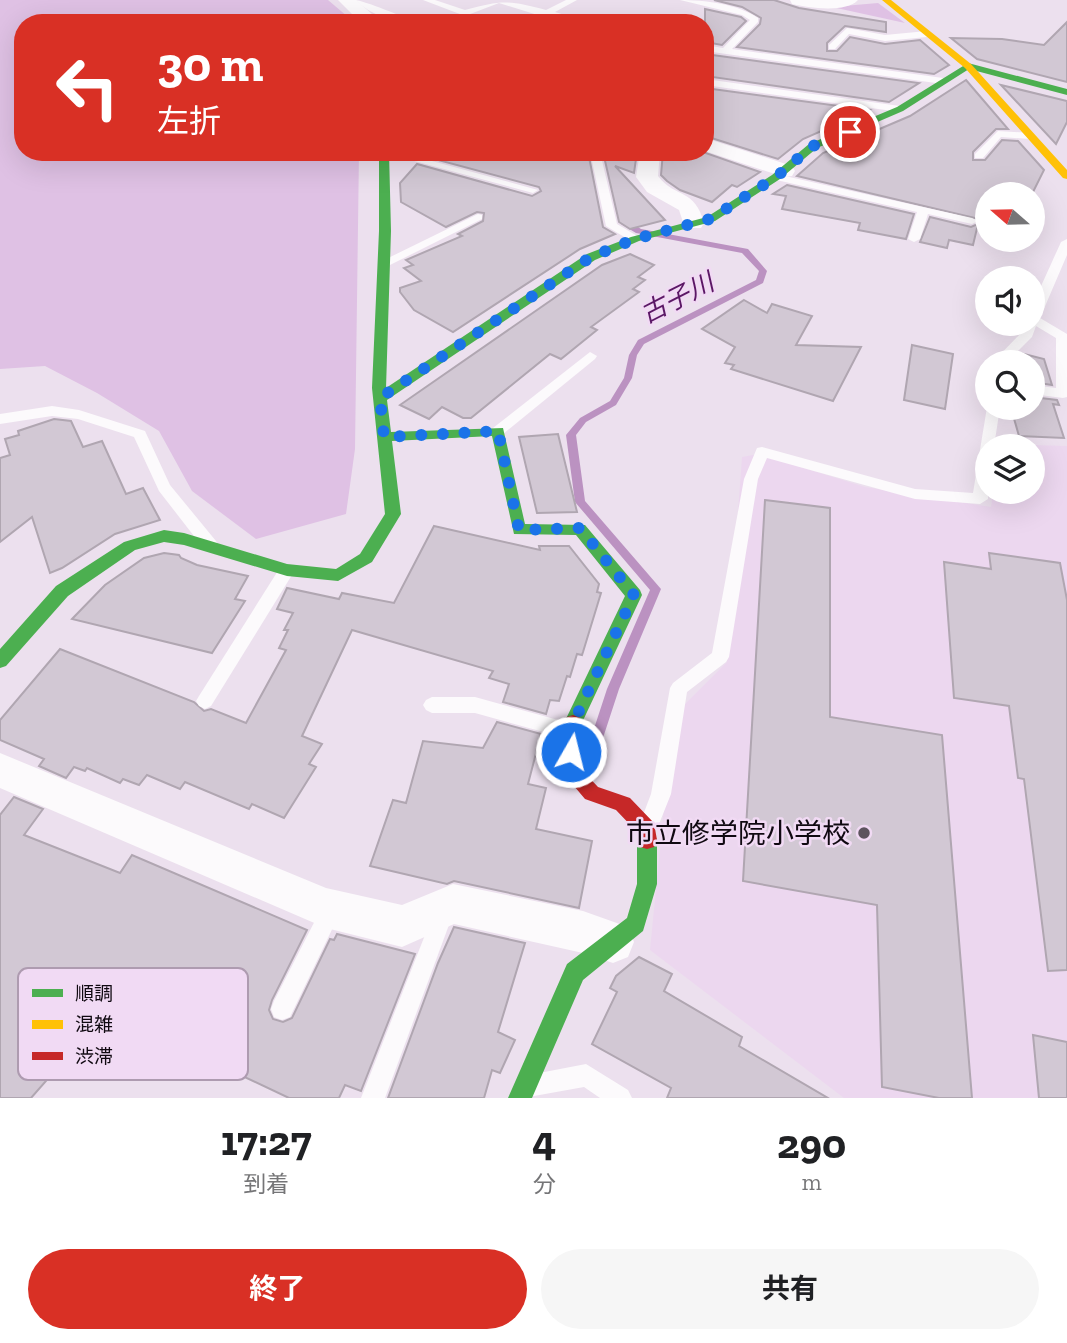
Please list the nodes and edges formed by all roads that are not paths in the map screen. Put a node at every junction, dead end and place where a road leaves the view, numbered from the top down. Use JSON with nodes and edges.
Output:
{"nodes":[{"id":1,"x":427,"y":0,"type":"edge"},
{"id":2,"x":498,"y":0,"type":"edge"},
{"id":3,"x":573,"y":0,"type":"edge"},
{"id":4,"x":684,"y":0,"type":"edge"},
{"id":5,"x":798,"y":0,"type":"edge"},
{"id":6,"x":850,"y":0,"type":"edge"},
{"id":7,"x":886,"y":0,"type":"edge"},
{"id":8,"x":353,"y":1,"type":"edge"},
{"id":9,"x":544,"y":13,"type":"junction"},
{"id":10,"x":385,"y":14,"type":"edge"},
{"id":11,"x":548,"y":14,"type":"edge"},
{"id":12,"x":927,"y":34,"type":"junction"},
{"id":13,"x":832,"y":47,"type":"dead end"},
{"id":14,"x":714,"y":50,"type":"edge"},
{"id":15,"x":724,"y":52,"type":"junction"},
{"id":16,"x":968,"y":66,"type":"junction"},
{"id":17,"x":943,"y":81,"type":"junction"},
{"id":18,"x":714,"y":83,"type":"edge"},
{"id":19,"x":1067,"y":92,"type":"edge"},
{"id":20,"x":900,"y":109,"type":"junction"},
{"id":21,"x":1031,"y":136,"type":"junction"},
{"id":22,"x":714,"y":148,"type":"edge"},
{"id":23,"x":979,"y":156,"type":"dead end"},
{"id":24,"x":385,"y":161,"type":"edge"},
{"id":25,"x":420,"y":161,"type":"edge"},
{"id":26,"x":597,"y":161,"type":"edge"},
{"id":27,"x":649,"y":161,"type":"edge"},
{"id":28,"x":780,"y":174,"type":"junction"},
{"id":29,"x":1067,"y":176,"type":"edge"},
{"id":30,"x":533,"y":190,"type":"dead end"},
{"id":31,"x":923,"y":211,"type":"junction"},
{"id":32,"x":478,"y":218,"type":"dead end"},
{"id":33,"x":972,"y":221,"type":"dead end"},
{"id":34,"x":693,"y":223,"type":"junction"},
{"id":35,"x":635,"y":239,"type":"junction"},
{"id":36,"x":914,"y":239,"type":"dead end"},
{"id":37,"x":1067,"y":242,"type":"edge"},
{"id":38,"x":384,"y":263,"type":"junction"},
{"id":39,"x":1045,"y":292,"type":"edge"},
{"id":40,"x":1045,"y":328,"type":"edge"},
{"id":41,"x":1025,"y":336,"type":"edge"},
{"id":42,"x":1012,"y":350,"type":"edge"},
{"id":43,"x":590,"y":356,"type":"dead end"},
{"id":44,"x":1045,"y":391,"type":"edge"},
{"id":45,"x":380,"y":398,"type":"junction"},
{"id":46,"x":0,"y":419,"type":"edge"},
{"id":47,"x":498,"y":431,"type":"junction"},
{"id":48,"x":384,"y":437,"type":"junction"},
{"id":49,"x":975,"y":499,"type":"edge"},
{"id":50,"x":212,"y":547,"type":"junction"},
{"id":51,"x":287,"y":570,"type":"junction"},
{"id":52,"x":8,"y":640,"type":"edge"},
{"id":53,"x":0,"y":661,"type":"edge"},
{"id":54,"x":205,"y":701,"type":"dead end"},
{"id":55,"x":432,"y":705,"type":"dead end"},
{"id":56,"x":569,"y":732,"type":"junction"},
{"id":57,"x":0,"y":770,"type":"edge"},
{"id":58,"x":648,"y":829,"type":"junction"},
{"id":59,"x":446,"y":907,"type":"junction"},
{"id":60,"x":331,"y":910,"type":"junction"},
{"id":61,"x":613,"y":942,"type":"junction"},
{"id":62,"x":282,"y":1009,"type":"dead end"},
{"id":63,"x":523,"y":1092,"type":"edge"},
{"id":64,"x":373,"y":1098,"type":"edge"},
{"id":65,"x":620,"y":1098,"type":"edge"}],
"edges":[{"from":1,"to":2,"type":"lane"},
{"from":2,"to":9,"type":"lane"},
{"from":3,"to":9,"type":"lane"},
{"from":4,"to":15,"type":"lane"},
{"from":5,"to":6,"type":"street"},
{"from":7,"to":12,"type":"street"},
{"from":8,"to":10,"type":"lane"},
{"from":9,"to":11,"type":"lane"},
{"from":12,"to":13,"type":"lane"},
{"from":12,"to":16,"type":"street"},
{"from":14,"to":15,"type":"lane"},
{"from":15,"to":17,"type":"lane"},
{"from":16,"to":17,"type":"street"},
{"from":16,"to":19,"type":"street"},
{"from":16,"to":21,"type":"street"},
{"from":17,"to":20,"type":"street"},
{"from":18,"to":20,"type":"lane"},
{"from":20,"to":28,"type":"street"},
{"from":21,"to":23,"type":"lane"},
{"from":21,"to":29,"type":"street"},
{"from":22,"to":28,"type":"street"},
{"from":24,"to":38,"type":"street"},
{"from":25,"to":30,"type":"lane"},
{"from":26,"to":35,"type":"lane"},
{"from":27,"to":34,"type":"street"},
{"from":28,"to":31,"type":"lane"},
{"from":28,"to":34,"type":"street"},
{"from":31,"to":33,"type":"lane"},
{"from":31,"to":36,"type":"lane"},
{"from":32,"to":38,"type":"lane"},
{"from":34,"to":35,"type":"street"},
{"from":35,"to":45,"type":"street"},
{"from":37,"to":39,"type":"lane"},
{"from":38,"to":45,"type":"street"},
{"from":40,"to":44,"type":"lane"},
{"from":41,"to":42,"type":"lane"},
{"from":43,"to":47,"type":"lane"},
{"from":45,"to":48,"type":"street"},
{"from":46,"to":50,"type":"lane"},
{"from":47,"to":48,"type":"street"},
{"from":47,"to":56,"type":"street"},
{"from":48,"to":51,"type":"street"},
{"from":49,"to":58,"type":"lane"},
{"from":50,"to":51,"type":"street"},
{"from":50,"to":52,"type":"street"},
{"from":51,"to":54,"type":"lane"},
{"from":52,"to":53,"type":"street"},
{"from":55,"to":56,"type":"lane"},
{"from":56,"to":58,"type":"street"},
{"from":57,"to":60,"type":"street"},
{"from":58,"to":61,"type":"street"},
{"from":59,"to":60,"type":"street"},
{"from":59,"to":61,"type":"street"},
{"from":59,"to":64,"type":"lane"},
{"from":60,"to":62,"type":"lane"},
{"from":61,"to":63,"type":"street"},
{"from":63,"to":65,"type":"lane"}]}
